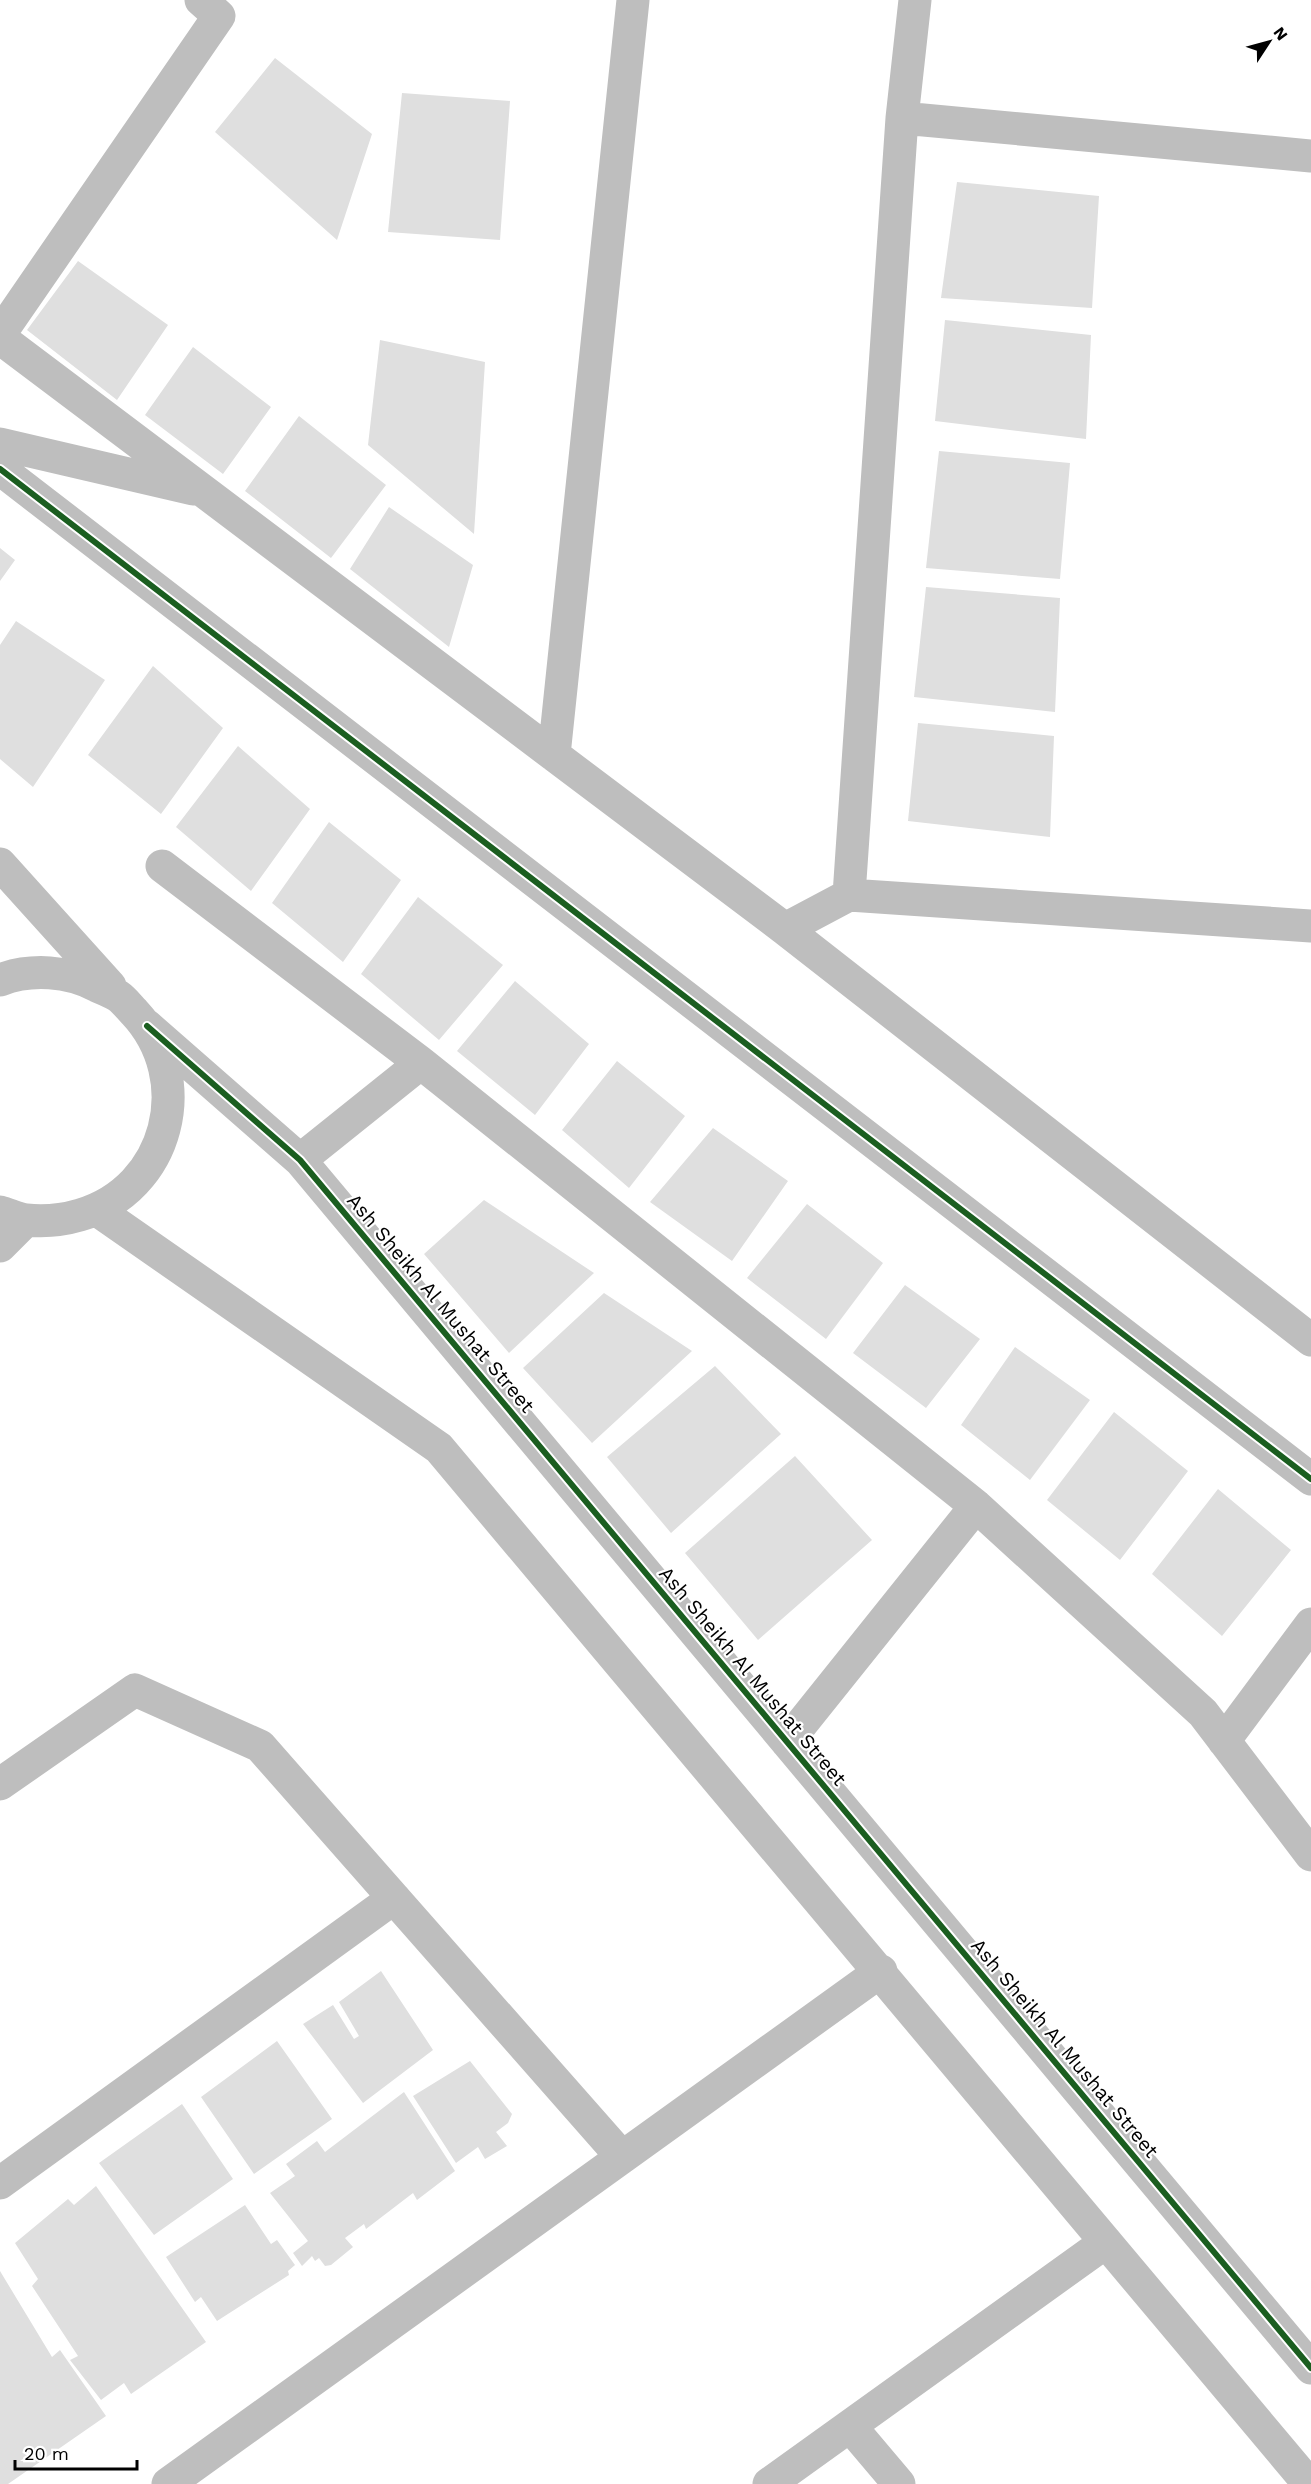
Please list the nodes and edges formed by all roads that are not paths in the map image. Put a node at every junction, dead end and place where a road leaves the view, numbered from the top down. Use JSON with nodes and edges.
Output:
{"nodes":[{"id":1,"x":201,"y":0,"type":"edge"},
{"id":2,"x":633,"y":0,"type":"edge"},
{"id":3,"x":915,"y":0,"type":"edge"},
{"id":4,"x":902,"y":118,"type":"junction"},
{"id":5,"x":1311,"y":156,"type":"edge"},
{"id":6,"x":0,"y":336,"type":"edge"},
{"id":7,"x":0,"y":444,"type":"edge"},
{"id":8,"x":0,"y":469,"type":"edge"},
{"id":9,"x":204,"y":492,"type":"junction"},
{"id":10,"x":554,"y":755,"type":"junction"},
{"id":11,"x":0,"y":864,"type":"edge"},
{"id":12,"x":162,"y":867,"type":"dead end"},
{"id":13,"x":849,"y":895,"type":"junction"},
{"id":14,"x":1311,"y":926,"type":"edge"},
{"id":15,"x":785,"y":929,"type":"junction"},
{"id":16,"x":0,"y":980,"type":"edge"},
{"id":17,"x":119,"y":997,"type":"junction"},
{"id":18,"x":147,"y":1026,"type":"junction"},
{"id":19,"x":421,"y":1063,"type":"junction"},
{"id":20,"x":300,"y":1160,"type":"junction"},
{"id":21,"x":97,"y":1210,"type":"junction"},
{"id":22,"x":13,"y":1216,"type":"edge"},
{"id":23,"x":0,"y":1246,"type":"edge"},
{"id":24,"x":1311,"y":1340,"type":"edge"},
{"id":25,"x":1311,"y":1479,"type":"edge"},
{"id":26,"x":976,"y":1506,"type":"junction"},
{"id":27,"x":1311,"y":1624,"type":"edge"},
{"id":28,"x":1224,"y":1741,"type":"junction"},
{"id":29,"x":787,"y":1742,"type":"junction"},
{"id":30,"x":0,"y":1784,"type":"edge"},
{"id":31,"x":1311,"y":1856,"type":"edge"},
{"id":32,"x":394,"y":1898,"type":"junction"},
{"id":33,"x":881,"y":1971,"type":"junction"},
{"id":34,"x":622,"y":2157,"type":"junction"},
{"id":35,"x":0,"y":2183,"type":"edge"},
{"id":36,"x":1106,"y":2242,"type":"junction"},
{"id":37,"x":1311,"y":2368,"type":"edge"},
{"id":38,"x":850,"y":2426,"type":"junction"},
{"id":39,"x":168,"y":2484,"type":"edge"},
{"id":40,"x":769,"y":2484,"type":"edge"},
{"id":41,"x":899,"y":2484,"type":"edge"},
{"id":42,"x":1309,"y":2484,"type":"edge"}],
"edges":[{"from":1,"to":6,"type":"street"},
{"from":2,"to":10,"type":"street"},
{"from":3,"to":4,"type":"street"},
{"from":4,"to":5,"type":"street"},
{"from":4,"to":13,"type":"street"},
{"from":6,"to":9,"type":"street"},
{"from":7,"to":9,"type":"street"},
{"from":8,"to":25,"type":"street"},
{"from":9,"to":10,"type":"street"},
{"from":10,"to":15,"type":"street"},
{"from":11,"to":17,"type":"street"},
{"from":12,"to":19,"type":"street"},
{"from":13,"to":14,"type":"street"},
{"from":13,"to":15,"type":"street"},
{"from":15,"to":24,"type":"street"},
{"from":16,"to":17,"type":"street"},
{"from":17,"to":18,"type":"street"},
{"from":18,"to":20,"type":"street","name":"Ash Sheikh Al Mushat Street"},
{"from":18,"to":21,"type":"street"},
{"from":19,"to":20,"type":"street"},
{"from":19,"to":26,"type":"street"},
{"from":20,"to":29,"type":"street","name":"Ash Sheikh Al Mushat Street"},
{"from":21,"to":22,"type":"street"},
{"from":21,"to":33,"type":"street"},
{"from":22,"to":23,"type":"street"},
{"from":26,"to":28,"type":"street"},
{"from":26,"to":29,"type":"street"},
{"from":27,"to":28,"type":"street"},
{"from":28,"to":31,"type":"street"},
{"from":29,"to":37,"type":"street","name":"Ash Sheikh Al Mushat Street"},
{"from":30,"to":32,"type":"street"},
{"from":32,"to":34,"type":"street"},
{"from":32,"to":35,"type":"street"},
{"from":33,"to":34,"type":"street"},
{"from":33,"to":36,"type":"street"},
{"from":34,"to":39,"type":"street"},
{"from":36,"to":38,"type":"street"},
{"from":36,"to":42,"type":"street"},
{"from":38,"to":40,"type":"street"},
{"from":38,"to":41,"type":"street"}]}
